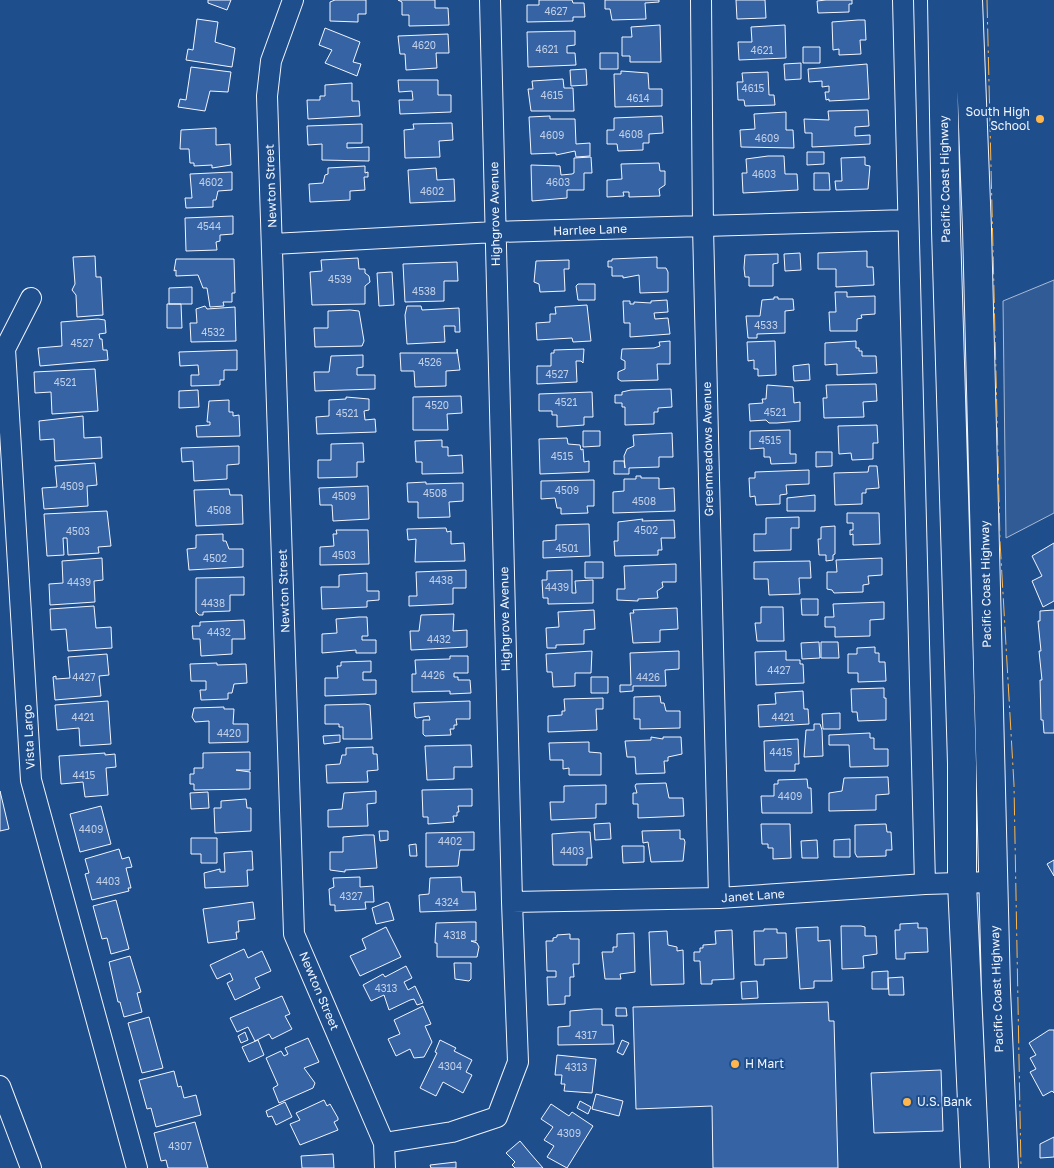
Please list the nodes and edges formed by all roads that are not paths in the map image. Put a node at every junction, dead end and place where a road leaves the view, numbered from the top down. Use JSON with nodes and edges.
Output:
{"nodes":[{"id":1,"x":294,"y":0,"type":"edge"},
{"id":2,"x":490,"y":0,"type":"edge"},
{"id":3,"x":701,"y":0,"type":"edge"},
{"id":4,"x":903,"y":0,"type":"edge"},
{"id":5,"x":942,"y":0,"type":"edge"},
{"id":6,"x":968,"y":0,"type":"edge"},
{"id":7,"x":908,"y":220,"type":"junction"},
{"id":8,"x":703,"y":227,"type":"junction"},
{"id":9,"x":495,"y":232,"type":"junction"},
{"id":10,"x":273,"y":244,"type":"junction"},
{"id":11,"x":31,"y":298,"type":"dead end"},
{"id":12,"x":994,"y":882,"type":"junction"},
{"id":13,"x":962,"y":883,"type":"junction"},
{"id":14,"x":924,"y":884,"type":"junction"},
{"id":15,"x":719,"y":898,"type":"junction"},
{"id":16,"x":512,"y":902,"type":"junction"},
{"id":17,"x":0,"y":1086,"type":"edge"},
{"id":18,"x":384,"y":1143,"type":"junction"},
{"id":19,"x":31,"y":1168,"type":"edge"},
{"id":20,"x":137,"y":1168,"type":"edge"},
{"id":21,"x":385,"y":1168,"type":"edge"},
{"id":22,"x":975,"y":1168,"type":"edge"},
{"id":23,"x":1004,"y":1168,"type":"edge"}],
"edges":[{"from":1,"to":10,"type":"street","name":"Newton Street"},
{"from":2,"to":9,"type":"street","name":"Highgrove Avenue"},
{"from":3,"to":8,"type":"street","name":"Greenmeadows Avenue"},
{"from":4,"to":7,"type":"street"},
{"from":5,"to":13,"type":"highway","name":"Pacific Coast Highway"},
{"from":6,"to":12,"type":"highway","name":"Pacific Coast Highway"},
{"from":7,"to":8,"type":"street","name":"Harrlee Lane"},
{"from":7,"to":14,"type":"street"},
{"from":8,"to":9,"type":"street","name":"Harrlee Lane"},
{"from":8,"to":15,"type":"street","name":"Greenmeadows Avenue"},
{"from":9,"to":10,"type":"street","name":"Harrlee Lane"},
{"from":9,"to":16,"type":"street","name":"Highgrove Avenue"},
{"from":10,"to":18,"type":"street","name":"Newton Street"},
{"from":11,"to":20,"type":"street","name":"Vista Largo"},
{"from":12,"to":13,"type":"street","name":"Janet Lane"},
{"from":12,"to":23,"type":"highway","name":"Pacific Coast Highway"},
{"from":13,"to":14,"type":"street","name":"Janet Lane"},
{"from":13,"to":22,"type":"highway","name":"Pacific Coast Highway"},
{"from":14,"to":15,"type":"street","name":"Janet Lane"},
{"from":15,"to":16,"type":"street","name":"Janet Lane"},
{"from":16,"to":18,"type":"street","name":"Highgrove Avenue"},
{"from":17,"to":19,"type":"street"},
{"from":18,"to":21,"type":"street","name":"Newton Street"}]}
